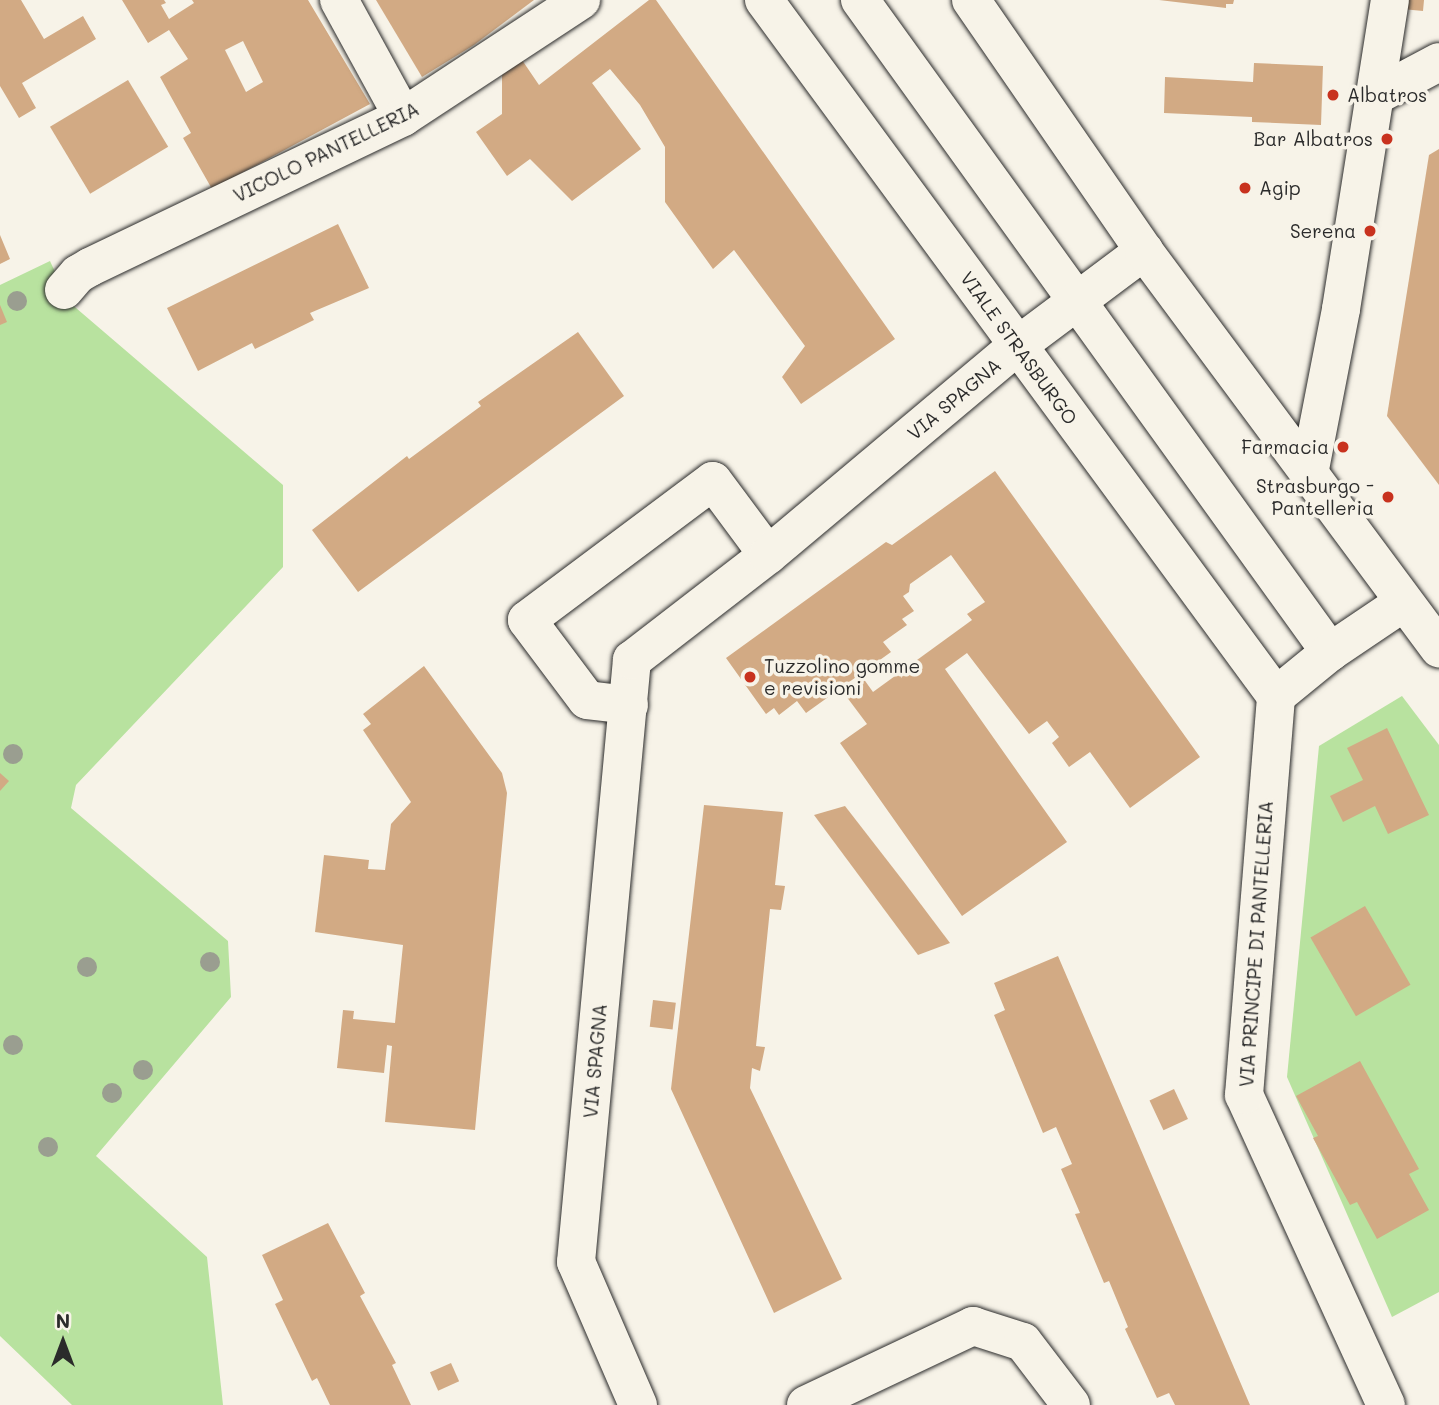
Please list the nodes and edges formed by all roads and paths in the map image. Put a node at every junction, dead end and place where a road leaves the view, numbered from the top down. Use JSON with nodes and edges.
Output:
{"nodes":[{"id":1,"x":339,"y":0,"type":"edge"},
{"id":2,"x":581,"y":0,"type":"edge"},
{"id":3,"x":764,"y":0,"type":"edge"},
{"id":4,"x":860,"y":0,"type":"edge"},
{"id":5,"x":971,"y":0,"type":"edge"},
{"id":6,"x":1390,"y":0,"type":"edge"},
{"id":7,"x":1439,"y":62,"type":"edge"},
{"id":8,"x":1375,"y":96,"type":"junction"},
{"id":9,"x":403,"y":117,"type":"junction"},
{"id":10,"x":1144,"y":251,"type":"junction"},
{"id":11,"x":64,"y":290,"type":"dead end"},
{"id":12,"x":1075,"y":302,"type":"junction"},
{"id":13,"x":1017,"y":346,"type":"junction"},
{"id":14,"x":1308,"y":474,"type":"junction"},
{"id":15,"x":768,"y":555,"type":"junction"},
{"id":16,"x":1404,"y":602,"type":"junction"},
{"id":17,"x":1439,"y":648,"type":"edge"},
{"id":18,"x":1330,"y":652,"type":"junction"},
{"id":19,"x":1276,"y":696,"type":"junction"},
{"id":20,"x":629,"y":705,"type":"junction"},
{"id":21,"x":638,"y":1405,"type":"edge"},
{"id":22,"x":806,"y":1405,"type":"edge"},
{"id":23,"x":1071,"y":1405,"type":"edge"},
{"id":24,"x":1387,"y":1405,"type":"edge"}],
"edges":[{"from":1,"to":9,"type":"street"},
{"from":2,"to":9,"type":"street","name":"VICOLO PANTELLERIA"},
{"from":3,"to":13,"type":"street","name":"VIALE STRASBURGO"},
{"from":4,"to":12,"type":"street"},
{"from":5,"to":10,"type":"street"},
{"from":6,"to":8,"type":"street"},
{"from":7,"to":8,"type":"street"},
{"from":8,"to":14,"type":"street"},
{"from":9,"to":11,"type":"street","name":"VICOLO PANTELLERIA"},
{"from":10,"to":12,"type":"street","name":"VIA SPAGNA"},
{"from":10,"to":14,"type":"street"},
{"from":12,"to":13,"type":"street","name":"VIA SPAGNA"},
{"from":12,"to":18,"type":"street"},
{"from":13,"to":15,"type":"street","name":"VIA SPAGNA"},
{"from":13,"to":19,"type":"street","name":"VIALE STRASBURGO"},
{"from":14,"to":16,"type":"street"},
{"from":15,"to":20,"type":"street","name":"VIA SPAGNA"},
{"from":15,"to":20,"type":"street"},
{"from":16,"to":17,"type":"street"},
{"from":16,"to":18,"type":"street"},
{"from":18,"to":19,"type":"street"},
{"from":19,"to":24,"type":"street","name":"VIA PRINCIPE DI PANTELLERIA"},
{"from":20,"to":21,"type":"street","name":"VIA SPAGNA"},
{"from":22,"to":23,"type":"street"}]}
